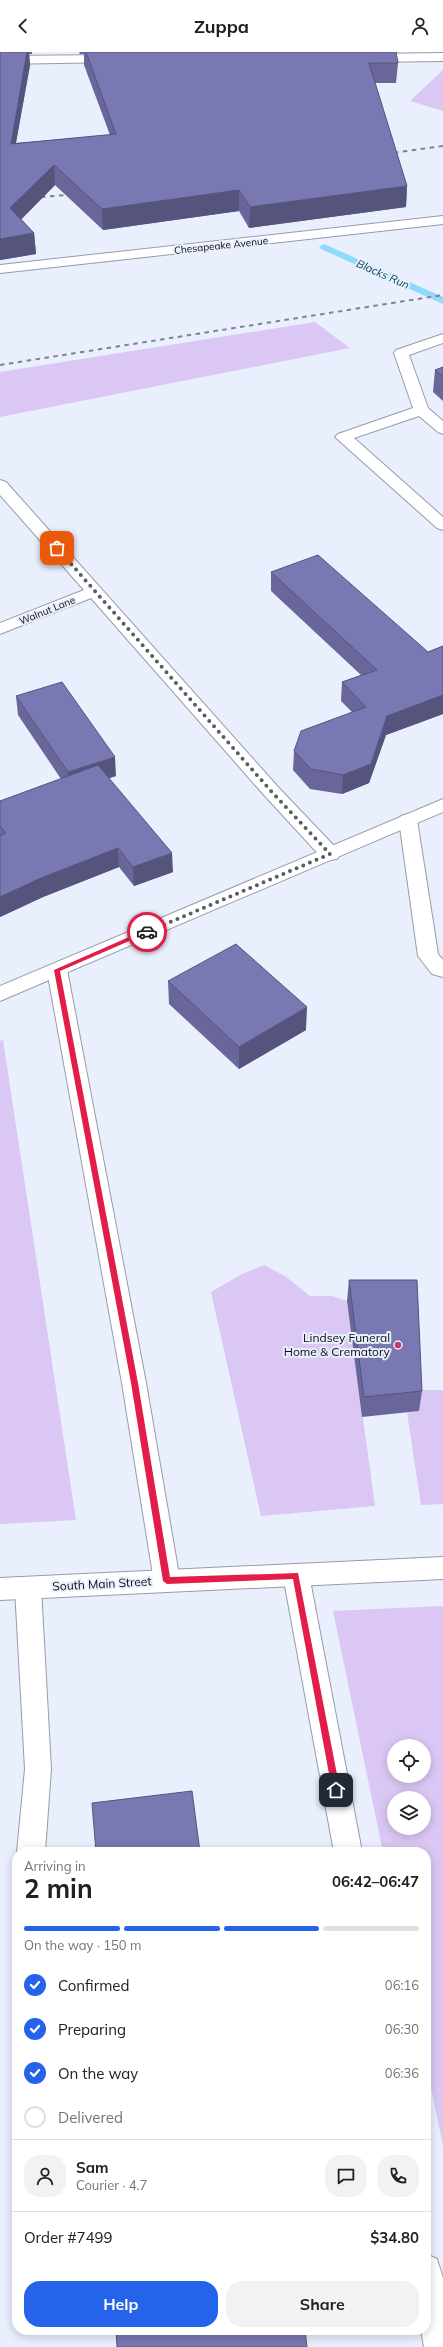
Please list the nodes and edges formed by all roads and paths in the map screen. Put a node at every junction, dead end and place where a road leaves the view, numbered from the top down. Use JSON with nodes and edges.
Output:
{"nodes":[{"id":1,"x":443,"y":57,"type":"edge"},
{"id":2,"x":356,"y":58,"type":"edge"},
{"id":3,"x":127,"y":59,"type":"edge"},
{"id":4,"x":0,"y":60,"type":"edge"},
{"id":5,"x":443,"y":220,"type":"edge"},
{"id":6,"x":0,"y":269,"type":"edge"},
{"id":7,"x":443,"y":338,"type":"edge"},
{"id":8,"x":421,"y":410,"type":"junction"},
{"id":9,"x":443,"y":429,"type":"edge"},
{"id":10,"x":0,"y":485,"type":"edge"},
{"id":11,"x":443,"y":525,"type":"edge"},
{"id":12,"x":95,"y":591,"type":"junction"},
{"id":13,"x":0,"y":629,"type":"edge"},
{"id":14,"x":443,"y":805,"type":"edge"},
{"id":15,"x":408,"y":820,"type":"junction"},
{"id":16,"x":330,"y":854,"type":"junction"},
{"id":17,"x":57,"y":970,"type":"junction"},
{"id":18,"x":443,"y":970,"type":"edge"},
{"id":19,"x":0,"y":994,"type":"edge"},
{"id":20,"x":443,"y":1568,"type":"edge"},
{"id":21,"x":296,"y":1575,"type":"junction"},
{"id":22,"x":167,"y":1581,"type":"junction"},
{"id":23,"x":28,"y":1588,"type":"junction"},
{"id":24,"x":0,"y":1589,"type":"edge"},
{"id":25,"x":31,"y":1847,"type":"edge"},
{"id":26,"x":347,"y":1847,"type":"edge"},
{"id":27,"x":431,"y":2298,"type":"edge"},
{"id":28,"x":440,"y":2347,"type":"edge"}],
"edges":[{"from":1,"to":2,"type":"street"},
{"from":3,"to":4,"type":"street"},
{"from":5,"to":6,"type":"street","name":"Chesapeake Avenue"},
{"from":7,"to":8,"type":"street"},
{"from":8,"to":9,"type":"street"},
{"from":8,"to":11,"type":"street"},
{"from":10,"to":12,"type":"street"},
{"from":12,"to":13,"type":"street","name":"Walnut Lane"},
{"from":12,"to":16,"type":"street"},
{"from":14,"to":15,"type":"street"},
{"from":15,"to":16,"type":"street"},
{"from":15,"to":18,"type":"street"},
{"from":16,"to":17,"type":"street"},
{"from":17,"to":19,"type":"street"},
{"from":17,"to":22,"type":"street"},
{"from":20,"to":21,"type":"street","name":"South Main Street"},
{"from":21,"to":22,"type":"street","name":"South Main Street"},
{"from":21,"to":26,"type":"street"},
{"from":22,"to":23,"type":"street","name":"South Main Street"},
{"from":23,"to":24,"type":"street","name":"South Main Street"},
{"from":23,"to":25,"type":"street"},
{"from":27,"to":28,"type":"street"}]}
